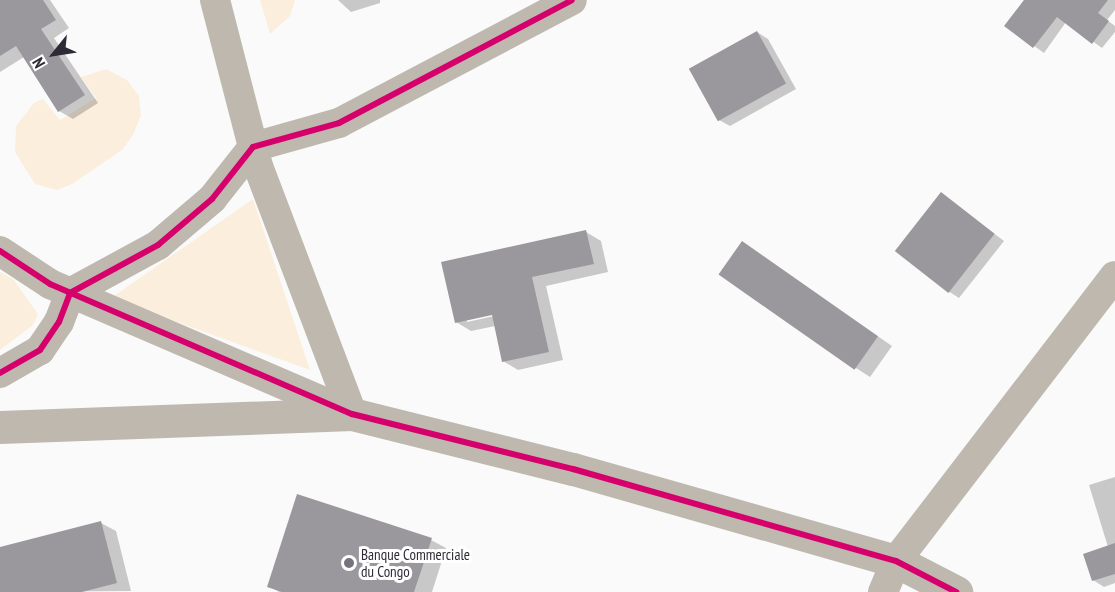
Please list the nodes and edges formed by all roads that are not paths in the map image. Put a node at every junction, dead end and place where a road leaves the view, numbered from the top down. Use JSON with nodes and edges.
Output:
{"nodes":[{"id":1,"x":215,"y":0,"type":"edge"},
{"id":2,"x":572,"y":0,"type":"edge"},
{"id":3,"x":253,"y":147,"type":"junction"},
{"id":4,"x":0,"y":251,"type":"edge"},
{"id":5,"x":1115,"y":276,"type":"edge"},
{"id":6,"x":70,"y":293,"type":"junction"},
{"id":7,"x":0,"y":373,"type":"edge"},
{"id":8,"x":352,"y":414,"type":"junction"},
{"id":9,"x":0,"y":427,"type":"edge"},
{"id":10,"x":896,"y":561,"type":"junction"},
{"id":11,"x":883,"y":592,"type":"edge"},
{"id":12,"x":956,"y":592,"type":"edge"}],
"edges":[{"from":1,"to":3,"type":"street"},
{"from":2,"to":3,"type":"street"},
{"from":3,"to":6,"type":"street"},
{"from":3,"to":8,"type":"street"},
{"from":4,"to":6,"type":"street"},
{"from":5,"to":10,"type":"street"},
{"from":6,"to":7,"type":"street"},
{"from":6,"to":8,"type":"street"},
{"from":8,"to":9,"type":"street"},
{"from":8,"to":10,"type":"street"},
{"from":10,"to":11,"type":"street"},
{"from":10,"to":12,"type":"street"}]}
